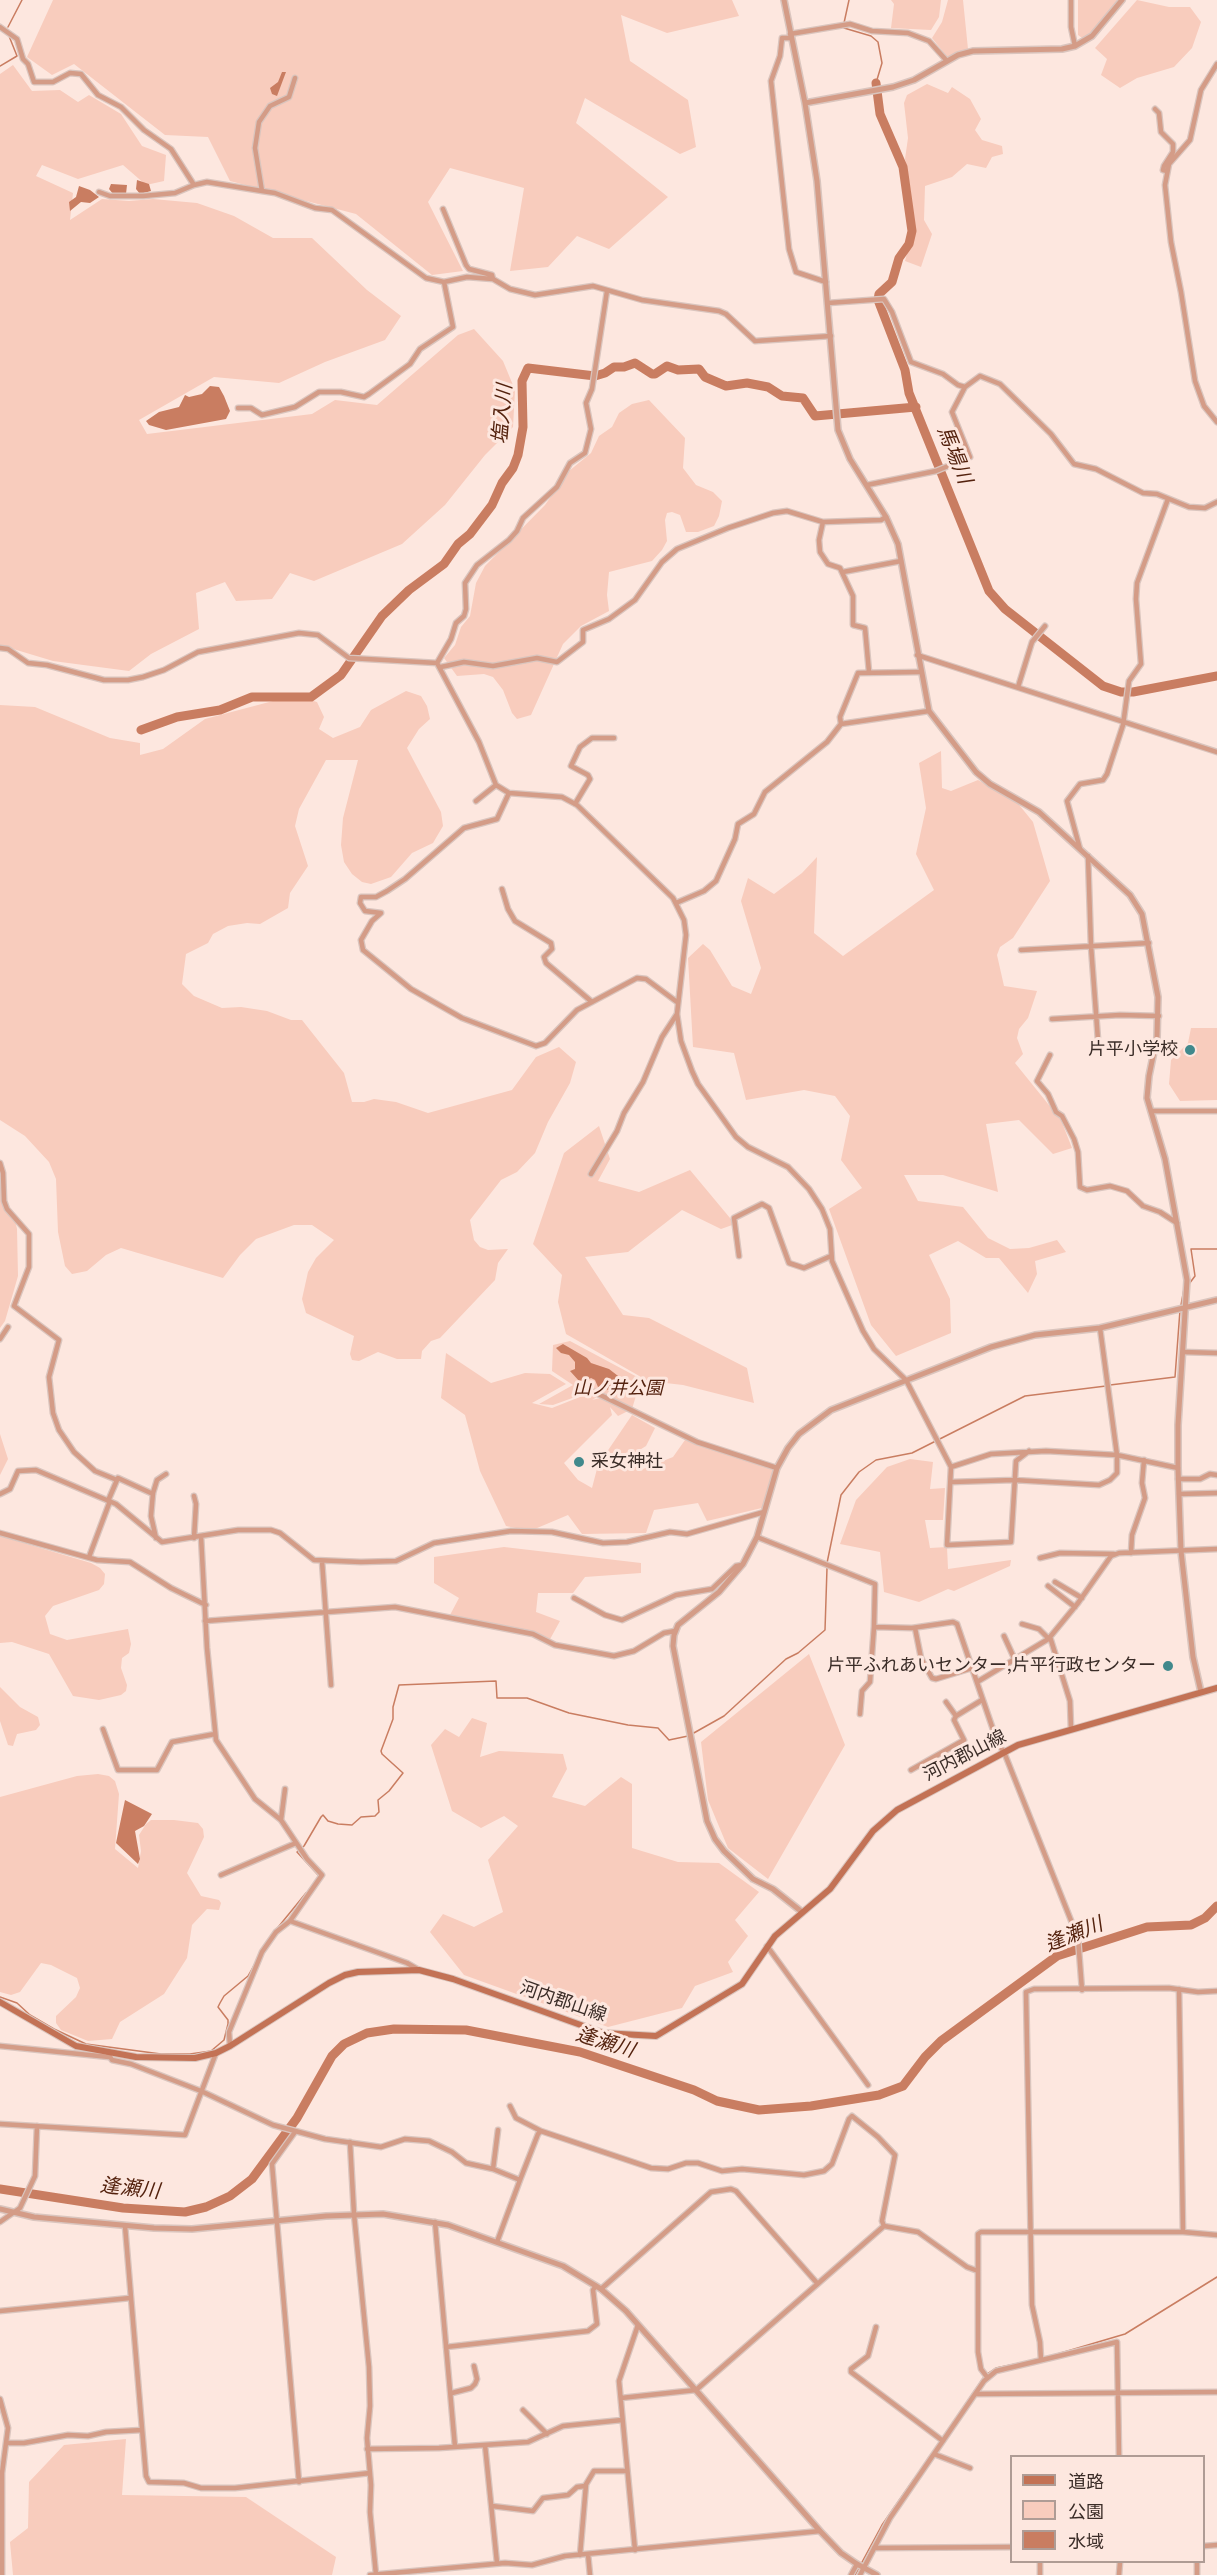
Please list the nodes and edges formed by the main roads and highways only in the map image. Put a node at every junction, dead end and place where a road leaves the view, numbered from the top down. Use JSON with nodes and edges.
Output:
{"nodes":[{"id":1,"x":1217,"y":1688,"type":"edge"},
{"id":2,"x":0,"y":2002,"type":"edge"}],
"edges":[{"from":1,"to":2,"type":"main road","name":"河内郡山線"}]}
